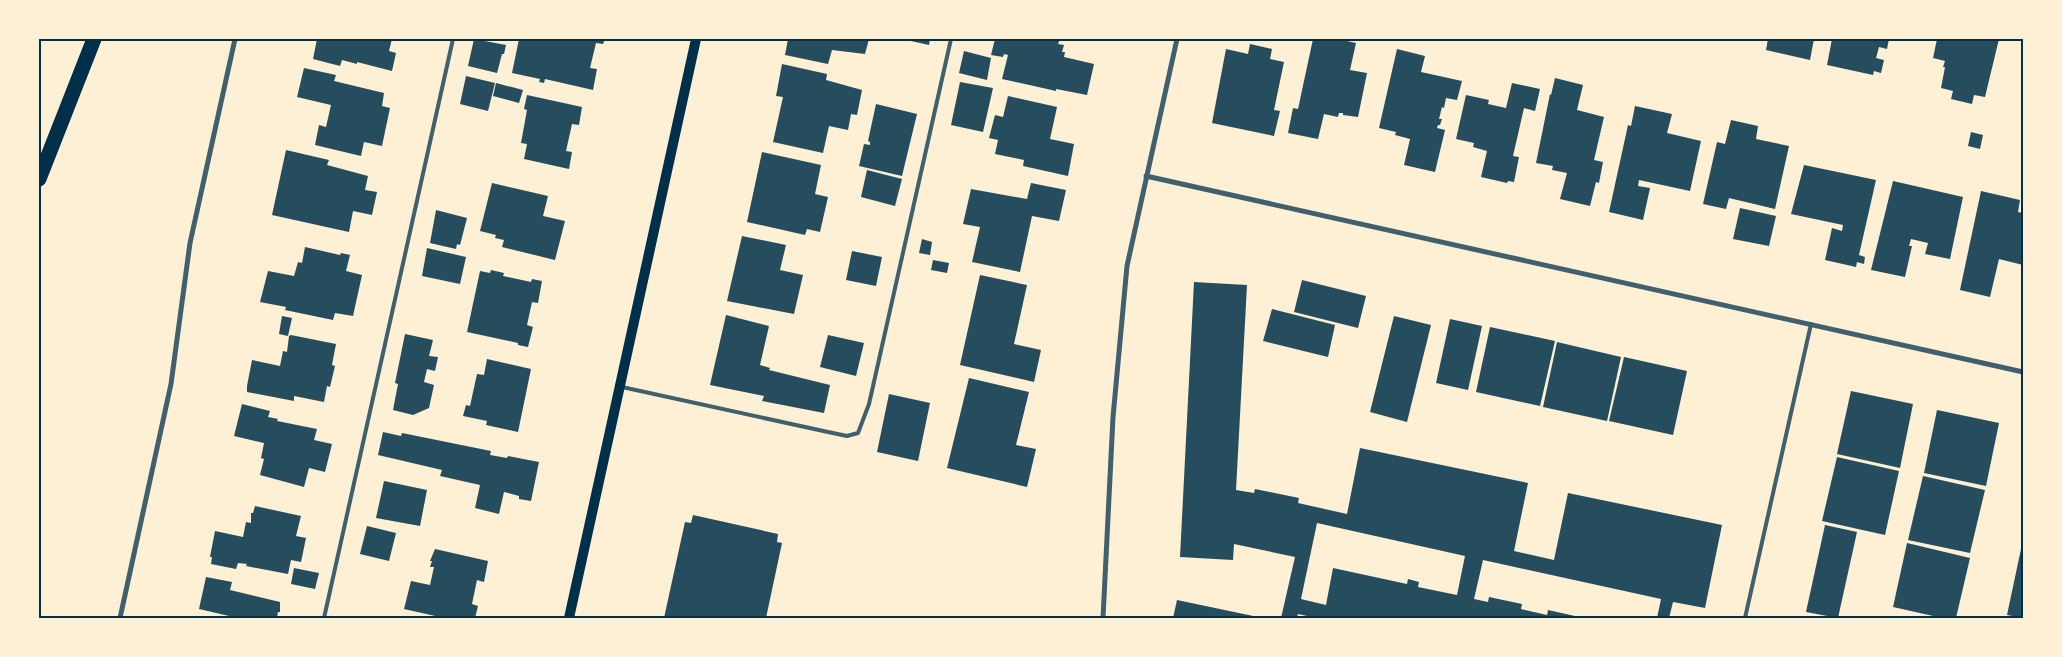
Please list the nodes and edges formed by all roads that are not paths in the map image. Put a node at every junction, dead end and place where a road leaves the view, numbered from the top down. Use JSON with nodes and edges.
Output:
{"nodes":[{"id":1,"x":94,"y":39,"type":"edge"},
{"id":2,"x":235,"y":39,"type":"edge"},
{"id":3,"x":452,"y":39,"type":"edge"},
{"id":4,"x":696,"y":39,"type":"edge"},
{"id":5,"x":951,"y":39,"type":"edge"},
{"id":6,"x":1177,"y":39,"type":"edge"},
{"id":7,"x":1146,"y":176,"type":"junction"},
{"id":8,"x":39,"y":179,"type":"edge"},
{"id":9,"x":1811,"y":324,"type":"junction"},
{"id":10,"x":2023,"y":372,"type":"edge"},
{"id":11,"x":620,"y":386,"type":"junction"},
{"id":12,"x":120,"y":618,"type":"edge"},
{"id":13,"x":324,"y":618,"type":"edge"},
{"id":14,"x":569,"y":618,"type":"edge"},
{"id":15,"x":1103,"y":618,"type":"edge"},
{"id":16,"x":1745,"y":618,"type":"edge"}],
"edges":[{"from":1,"to":8,"type":"highway"},
{"from":2,"to":12,"type":"street"},
{"from":3,"to":13,"type":"lane"},
{"from":4,"to":11,"type":"main road"},
{"from":5,"to":11,"type":"lane"},
{"from":6,"to":7,"type":"street"},
{"from":7,"to":9,"type":"street"},
{"from":7,"to":15,"type":"street"},
{"from":9,"to":10,"type":"street"},
{"from":9,"to":16,"type":"lane"},
{"from":11,"to":14,"type":"main road"}]}
